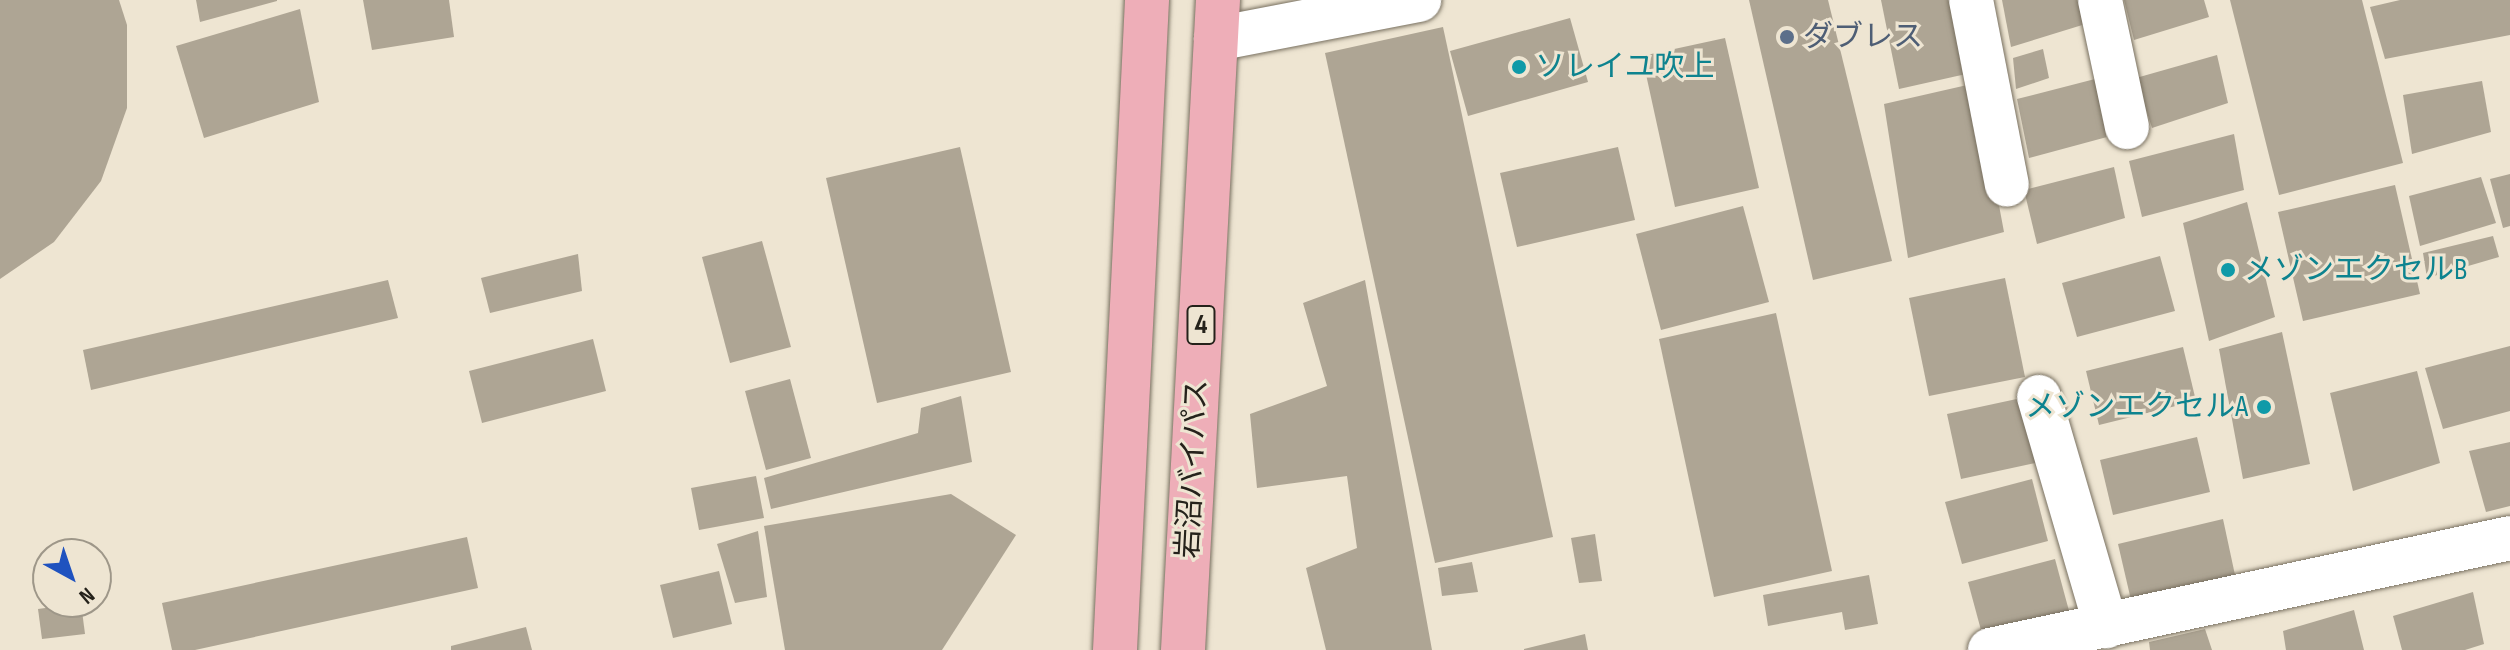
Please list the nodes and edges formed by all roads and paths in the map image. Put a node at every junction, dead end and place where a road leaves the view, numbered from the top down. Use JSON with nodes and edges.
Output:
{"nodes":[{"id":1,"x":1147,"y":0,"type":"edge"},
{"id":2,"x":1419,"y":0,"type":"edge"},
{"id":3,"x":1971,"y":0,"type":"edge"},
{"id":4,"x":2100,"y":0,"type":"edge"},
{"id":5,"x":1217,"y":20,"type":"edge"},
{"id":6,"x":2127,"y":127,"type":"dead end"},
{"id":7,"x":2007,"y":185,"type":"dead end"},
{"id":8,"x":2039,"y":397,"type":"dead end"},
{"id":9,"x":2510,"y":538,"type":"edge"},
{"id":10,"x":2088,"y":636,"type":"edge"},
{"id":11,"x":1115,"y":650,"type":"edge"},
{"id":12,"x":1183,"y":650,"type":"edge"},
{"id":13,"x":1990,"y":650,"type":"edge"}],
"edges":[{"from":1,"to":11,"type":"highway"},
{"from":2,"to":5,"type":"street"},
{"from":3,"to":7,"type":"street"},
{"from":4,"to":6,"type":"street"},
{"from":5,"to":12,"type":"highway","name":"岩沼バイパス","number":"4"},
{"from":8,"to":10,"type":"street"},
{"from":9,"to":10,"type":"street"},
{"from":10,"to":13,"type":"street"}]}
